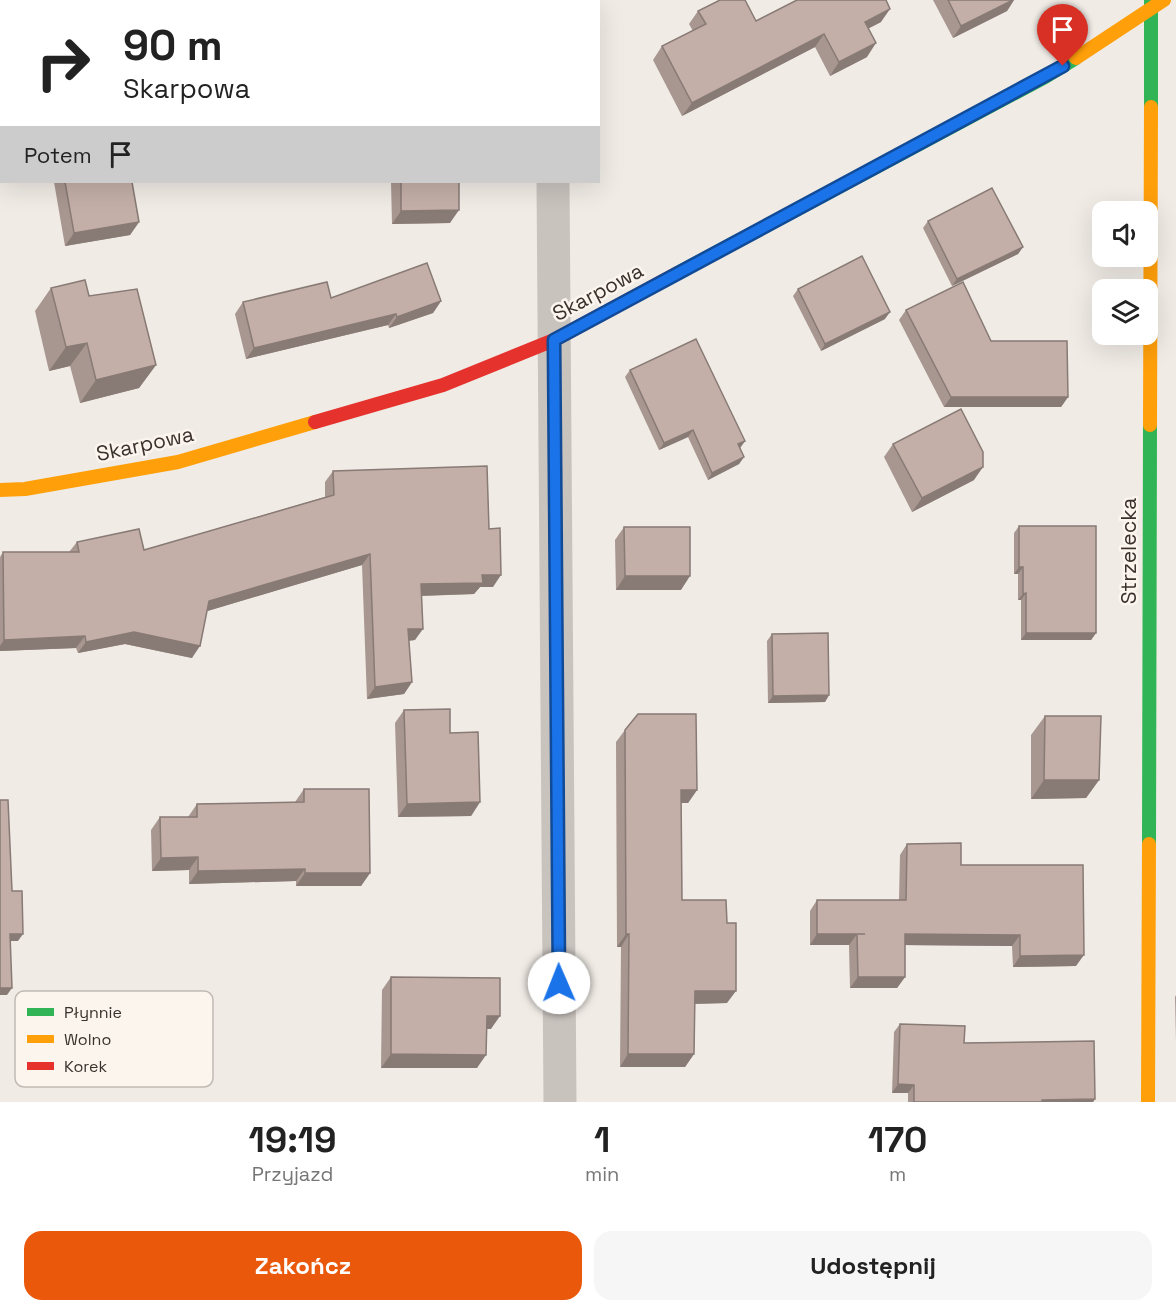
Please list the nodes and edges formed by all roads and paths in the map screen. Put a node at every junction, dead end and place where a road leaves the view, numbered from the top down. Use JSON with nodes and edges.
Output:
{"nodes":[{"id":1,"x":1164,"y":0,"type":"edge"},
{"id":2,"x":1151,"y":6,"type":"edge"},
{"id":3,"x":553,"y":183,"type":"edge"},
{"id":4,"x":554,"y":340,"type":"junction"},
{"id":5,"x":0,"y":490,"type":"edge"},
{"id":6,"x":560,"y":1102,"type":"edge"},
{"id":7,"x":1148,"y":1102,"type":"edge"}],
"edges":[{"from":1,"to":2,"type":"street","name":"Skarpowa"},
{"from":2,"to":4,"type":"street","name":"Skarpowa"},
{"from":2,"to":7,"type":"street","name":"Strzelecka"},
{"from":3,"to":4,"type":"street"},
{"from":4,"to":5,"type":"street","name":"Skarpowa"},
{"from":4,"to":6,"type":"street"}]}
